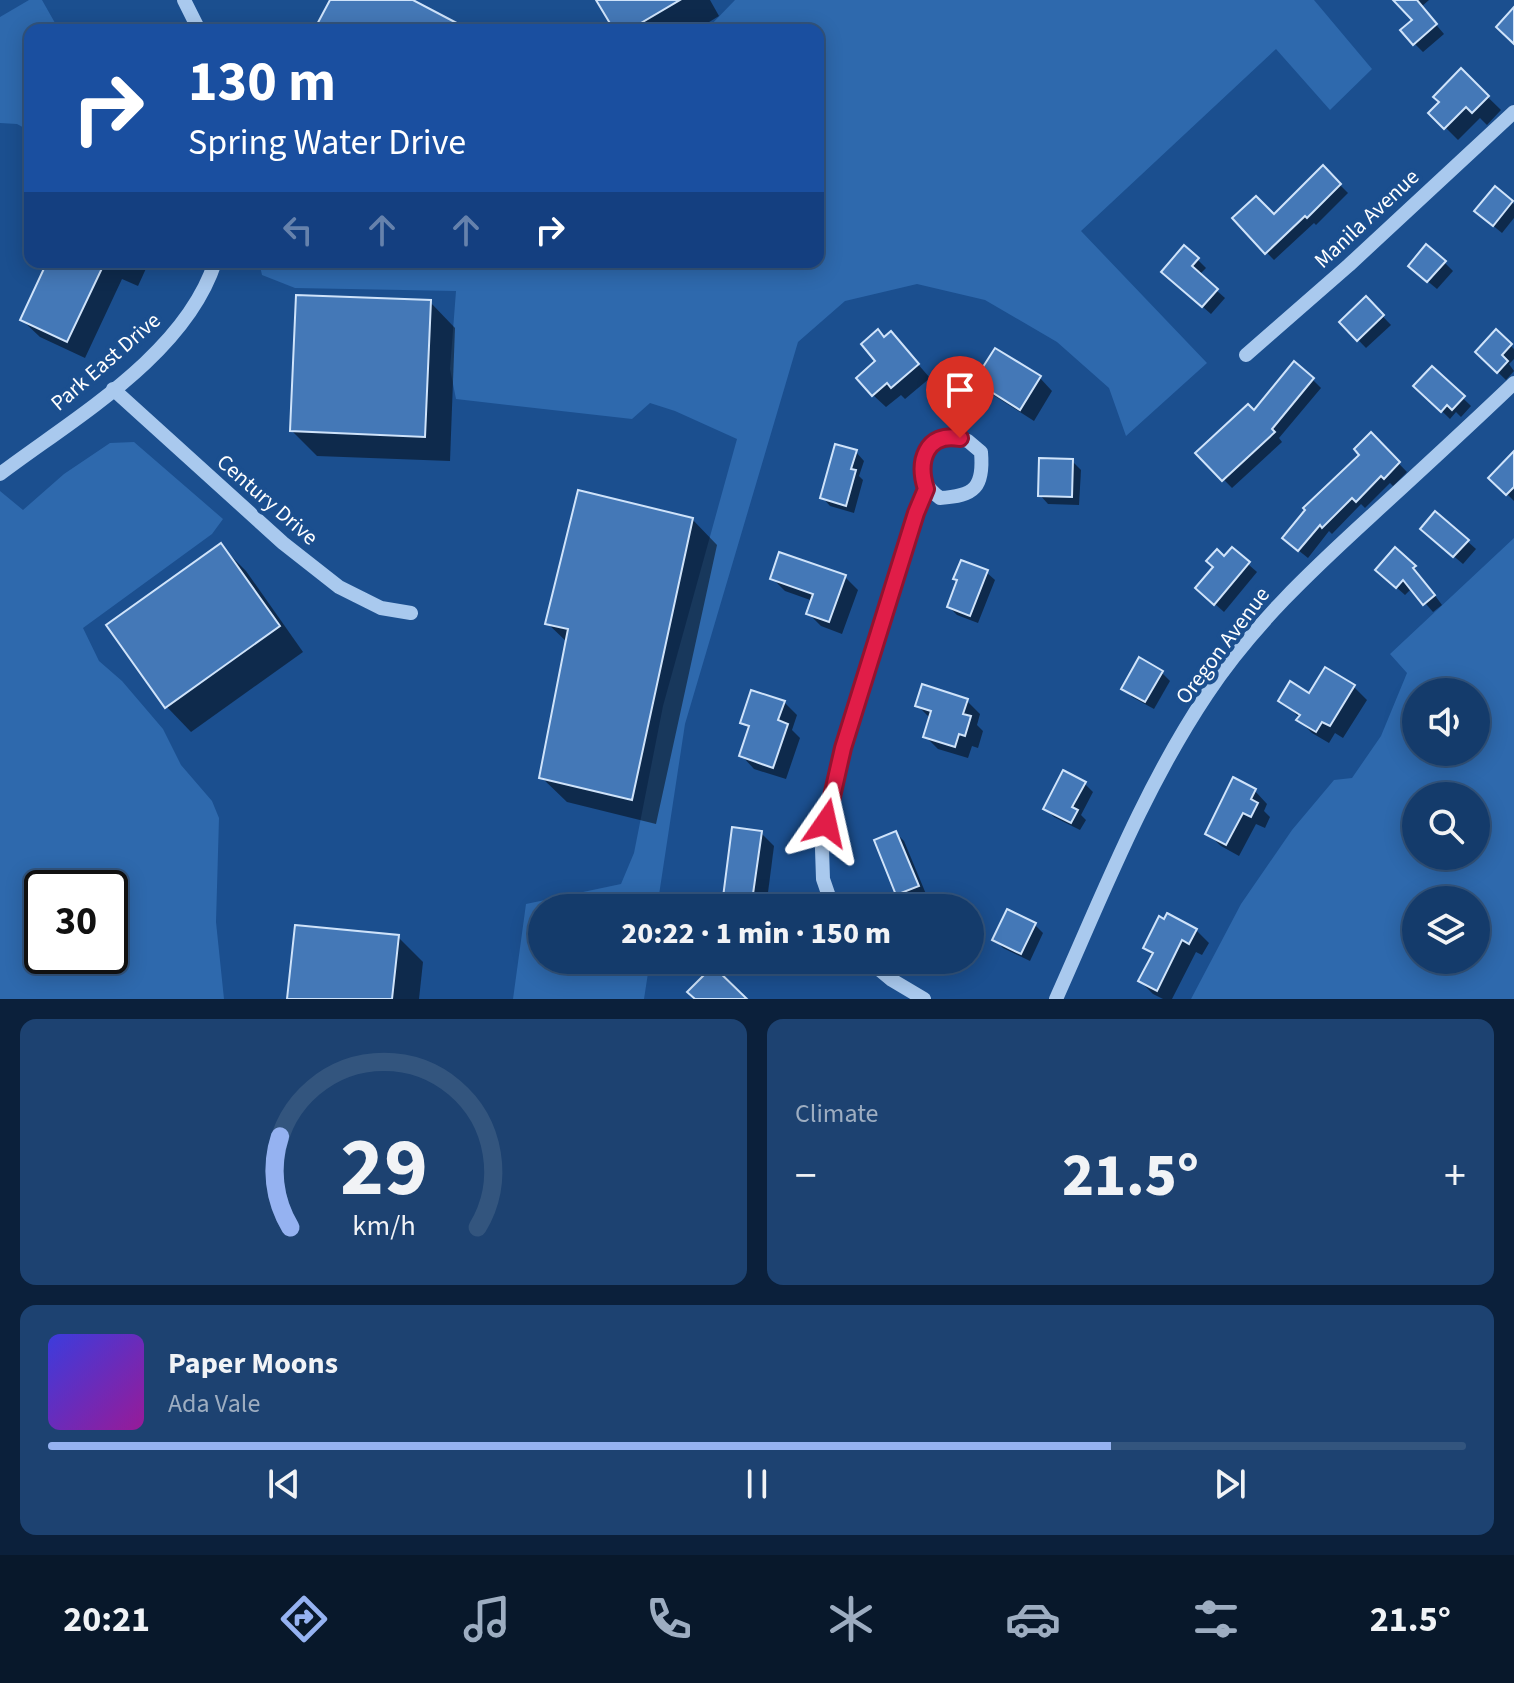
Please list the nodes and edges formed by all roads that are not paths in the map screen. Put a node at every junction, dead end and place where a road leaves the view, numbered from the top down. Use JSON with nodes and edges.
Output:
{"nodes":[{"id":1,"x":184,"y":0,"type":"edge"},
{"id":2,"x":196,"y":24,"type":"edge"},
{"id":3,"x":1514,"y":112,"type":"edge"},
{"id":4,"x":212,"y":268,"type":"edge"},
{"id":5,"x":1246,"y":355,"type":"dead end"},
{"id":6,"x":1514,"y":383,"type":"edge"},
{"id":7,"x":113,"y":389,"type":"junction"},
{"id":8,"x":0,"y":474,"type":"edge"},
{"id":9,"x":926,"y":489,"type":"junction"},
{"id":10,"x":411,"y":613,"type":"dead end"},
{"id":11,"x":828,"y":894,"type":"edge"},
{"id":12,"x":885,"y":974,"type":"edge"},
{"id":13,"x":924,"y":999,"type":"edge"},
{"id":14,"x":1056,"y":999,"type":"edge"}],
"edges":[{"from":1,"to":2,"type":"street"},
{"from":3,"to":5,"type":"street","name":"Manila Avenue"},
{"from":4,"to":7,"type":"street","name":"Park East Drive"},
{"from":6,"to":14,"type":"street","name":"Oregon Avenue"},
{"from":7,"to":8,"type":"street","name":"Park East Drive"},
{"from":7,"to":10,"type":"street","name":"Century Drive"},
{"from":9,"to":9,"type":"street"},
{"from":9,"to":11,"type":"street"},
{"from":12,"to":13,"type":"street"}]}
